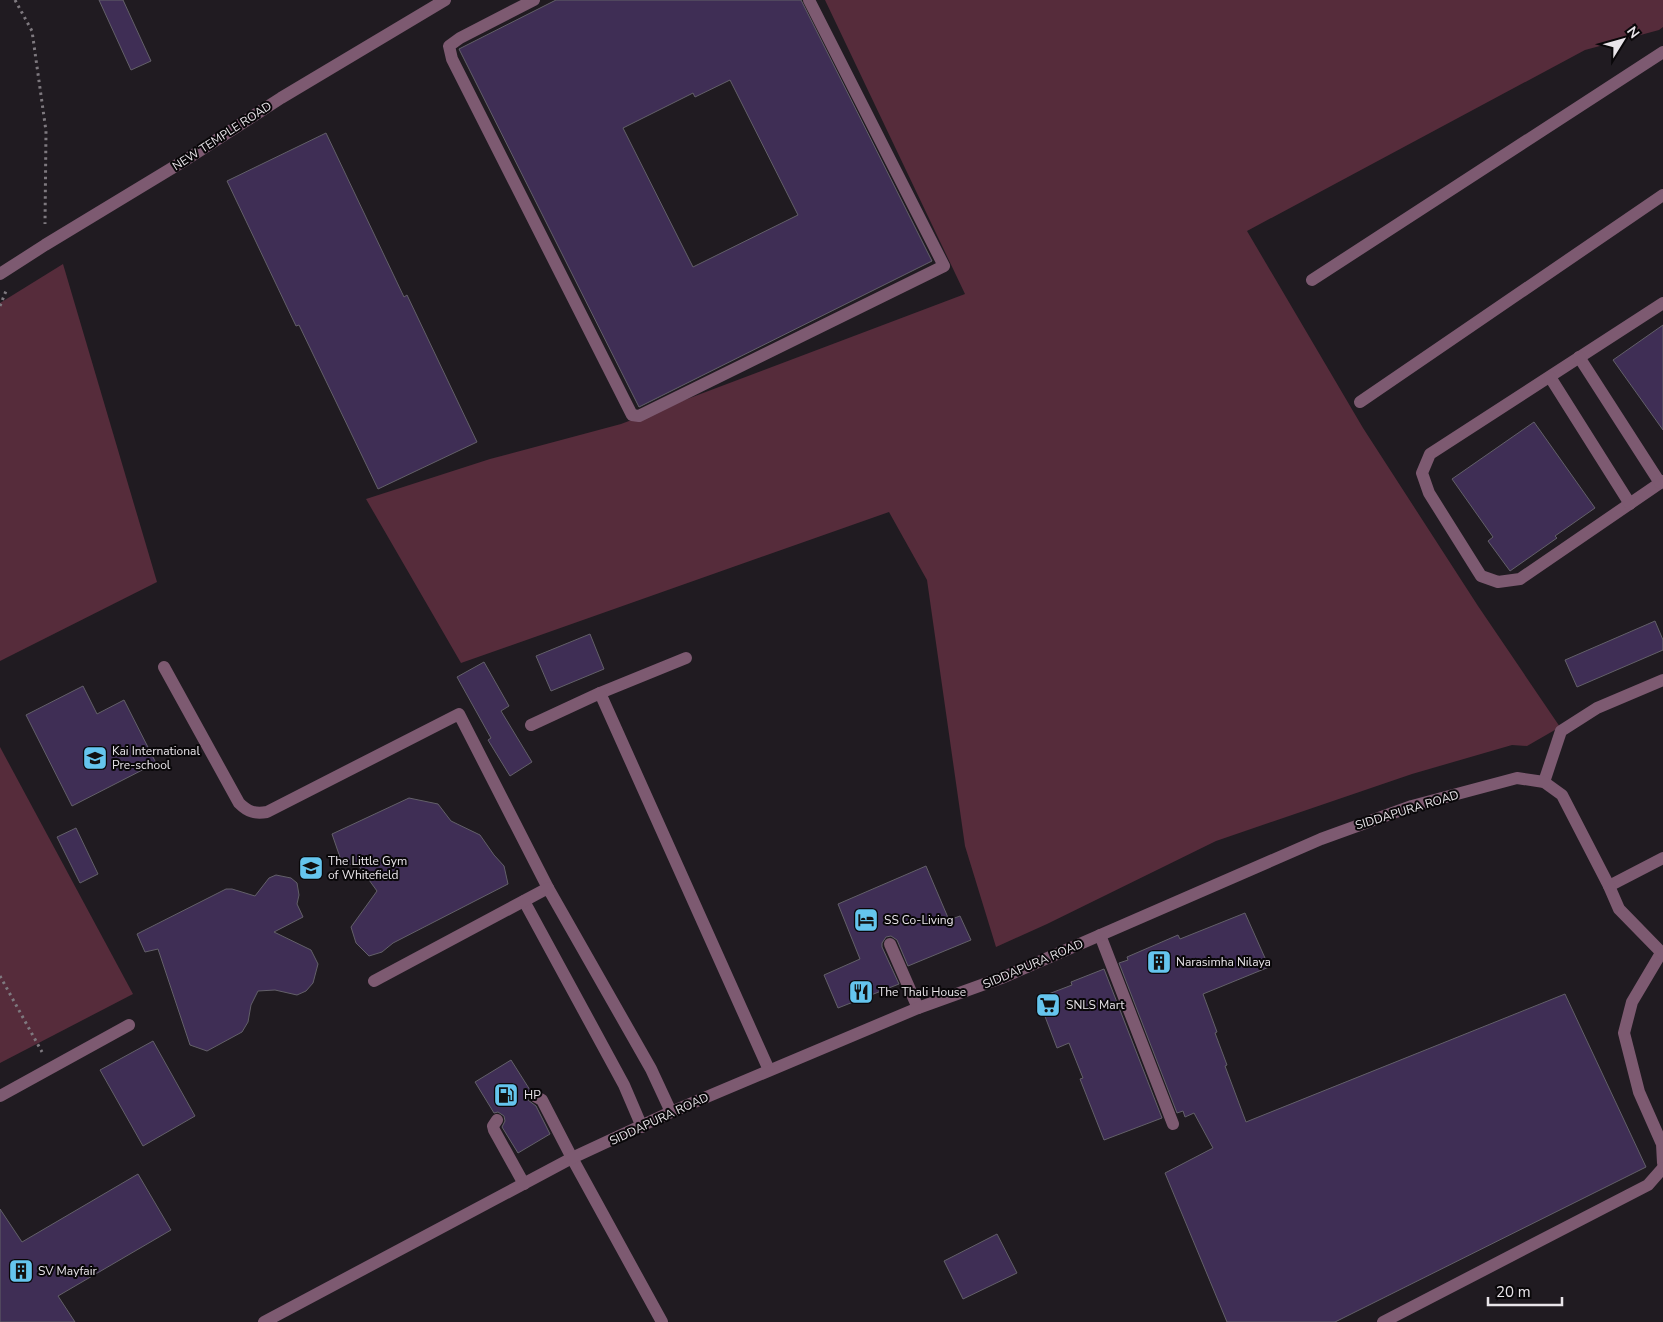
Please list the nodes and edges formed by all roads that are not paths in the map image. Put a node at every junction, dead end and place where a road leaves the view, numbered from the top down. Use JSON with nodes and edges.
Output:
{"nodes":[{"id":1,"x":445,"y":0,"type":"edge"},
{"id":2,"x":534,"y":0,"type":"edge"},
{"id":3,"x":808,"y":0,"type":"edge"},
{"id":4,"x":1663,"y":52,"type":"edge"},
{"id":5,"x":1663,"y":195,"type":"edge"},
{"id":6,"x":0,"y":274,"type":"edge"},
{"id":7,"x":1312,"y":280,"type":"dead end"},
{"id":8,"x":1663,"y":303,"type":"edge"},
{"id":9,"x":1579,"y":358,"type":"junction"},
{"id":10,"x":1550,"y":377,"type":"junction"},
{"id":11,"x":1360,"y":402,"type":"dead end"},
{"id":12,"x":1662,"y":482,"type":"edge"},
{"id":13,"x":1630,"y":504,"type":"junction"},
{"id":14,"x":686,"y":658,"type":"dead end"},
{"id":15,"x":164,"y":667,"type":"dead end"},
{"id":16,"x":1663,"y":680,"type":"edge"},
{"id":17,"x":600,"y":693,"type":"junction"},
{"id":18,"x":531,"y":725,"type":"dead end"},
{"id":19,"x":1544,"y":782,"type":"junction"},
{"id":20,"x":1663,"y":858,"type":"edge"},
{"id":21,"x":1610,"y":886,"type":"junction"},
{"id":22,"x":548,"y":888,"type":"junction"},
{"id":23,"x":524,"y":902,"type":"junction"},
{"id":24,"x":1100,"y":935,"type":"junction"},
{"id":25,"x":890,"y":944,"type":"dead end"},
{"id":26,"x":1662,"y":953,"type":"edge"},
{"id":27,"x":374,"y":981,"type":"dead end"},
{"id":28,"x":918,"y":1008,"type":"junction"},
{"id":29,"x":129,"y":1025,"type":"dead end"},
{"id":30,"x":770,"y":1070,"type":"junction"},
{"id":31,"x":0,"y":1096,"type":"edge"},
{"id":32,"x":535,"y":1096,"type":"dead end"},
{"id":33,"x":671,"y":1112,"type":"junction"},
{"id":34,"x":497,"y":1120,"type":"dead end"},
{"id":35,"x":1173,"y":1124,"type":"dead end"},
{"id":36,"x":642,"y":1127,"type":"junction"},
{"id":37,"x":572,"y":1158,"type":"junction"},
{"id":38,"x":1663,"y":1163,"type":"edge"},
{"id":39,"x":1663,"y":1168,"type":"edge"},
{"id":40,"x":524,"y":1184,"type":"junction"},
{"id":41,"x":264,"y":1322,"type":"edge"},
{"id":42,"x":662,"y":1322,"type":"edge"},
{"id":43,"x":1383,"y":1322,"type":"edge"}],
"edges":[{"from":1,"to":6,"type":"street","name":"NEW TEMPLE ROAD"},
{"from":2,"to":3,"type":"street"},
{"from":4,"to":7,"type":"street"},
{"from":5,"to":11,"type":"street"},
{"from":8,"to":9,"type":"street"},
{"from":9,"to":10,"type":"street"},
{"from":9,"to":12,"type":"street"},
{"from":10,"to":13,"type":"street"},
{"from":10,"to":13,"type":"street"},
{"from":12,"to":13,"type":"street"},
{"from":14,"to":17,"type":"street"},
{"from":15,"to":22,"type":"street"},
{"from":16,"to":19,"type":"street"},
{"from":17,"to":18,"type":"street"},
{"from":17,"to":30,"type":"street"},
{"from":19,"to":21,"type":"street"},
{"from":19,"to":24,"type":"street","name":"SIDDAPURA ROAD"},
{"from":20,"to":21,"type":"street"},
{"from":21,"to":26,"type":"street"},
{"from":22,"to":23,"type":"street"},
{"from":22,"to":33,"type":"street"},
{"from":23,"to":27,"type":"street"},
{"from":23,"to":36,"type":"street"},
{"from":24,"to":28,"type":"street","name":"SIDDAPURA ROAD"},
{"from":24,"to":35,"type":"street"},
{"from":25,"to":28,"type":"street"},
{"from":26,"to":38,"type":"street"},
{"from":28,"to":30,"type":"street","name":"SIDDAPURA ROAD"},
{"from":29,"to":31,"type":"street"},
{"from":30,"to":33,"type":"street","name":"SIDDAPURA ROAD"},
{"from":32,"to":37,"type":"street"},
{"from":33,"to":36,"type":"street","name":"SIDDAPURA ROAD"},
{"from":34,"to":40,"type":"street"},
{"from":36,"to":37,"type":"street","name":"SIDDAPURA ROAD"},
{"from":37,"to":40,"type":"street","name":"SIDDAPURA ROAD"},
{"from":37,"to":42,"type":"street"},
{"from":39,"to":43,"type":"street"},
{"from":40,"to":41,"type":"street","name":"SIDDAPURA ROAD"}]}
